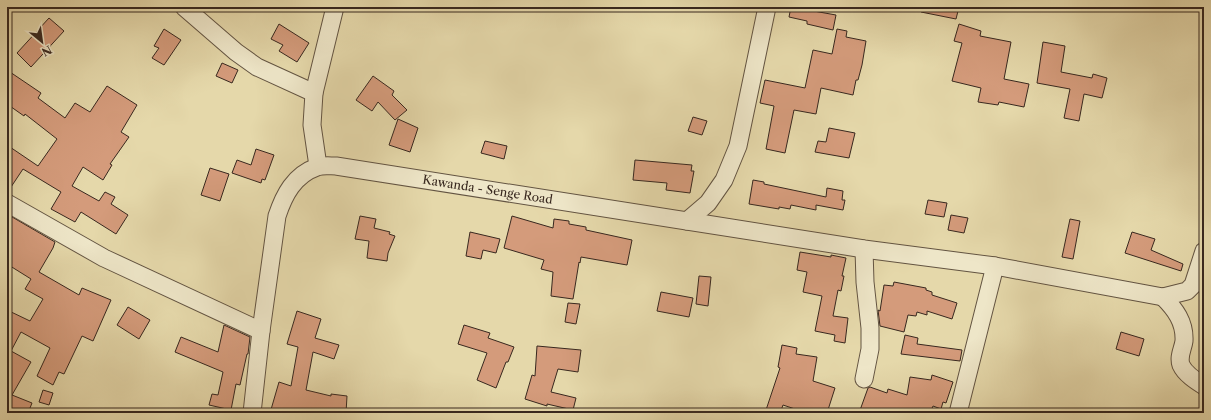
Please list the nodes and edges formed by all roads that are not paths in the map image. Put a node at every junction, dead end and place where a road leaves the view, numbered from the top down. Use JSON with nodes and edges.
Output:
{"nodes":[{"id":1,"x":184,"y":7,"type":"edge"},
{"id":2,"x":335,"y":7,"type":"edge"},
{"id":3,"x":767,"y":7,"type":"edge"},
{"id":4,"x":314,"y":93,"type":"junction"},
{"id":5,"x":318,"y":166,"type":"junction"},
{"id":6,"x":7,"y":203,"type":"edge"},
{"id":7,"x":687,"y":222,"type":"junction"},
{"id":8,"x":864,"y":249,"type":"junction"},
{"id":9,"x":1204,"y":251,"type":"edge"},
{"id":10,"x":995,"y":266,"type":"junction"},
{"id":11,"x":1163,"y":297,"type":"junction"},
{"id":12,"x":261,"y":331,"type":"junction"},
{"id":13,"x":864,"y":379,"type":"dead end"},
{"id":14,"x":1204,"y":386,"type":"edge"},
{"id":15,"x":252,"y":413,"type":"edge"},
{"id":16,"x":958,"y":413,"type":"edge"}],
"edges":[{"from":1,"to":4,"type":"street"},
{"from":2,"to":4,"type":"street"},
{"from":3,"to":7,"type":"street"},
{"from":4,"to":5,"type":"street"},
{"from":5,"to":7,"type":"street","name":"Kawanda - Senge Road"},
{"from":5,"to":12,"type":"street"},
{"from":6,"to":12,"type":"street"},
{"from":7,"to":8,"type":"street","name":"Kawanda - Senge Road"},
{"from":8,"to":10,"type":"street","name":"Kawanda - Senge Road"},
{"from":8,"to":13,"type":"street"},
{"from":9,"to":11,"type":"street"},
{"from":10,"to":11,"type":"street","name":"Kawanda - Senge Road"},
{"from":10,"to":16,"type":"street"},
{"from":11,"to":14,"type":"street"},
{"from":12,"to":15,"type":"street"}]}
